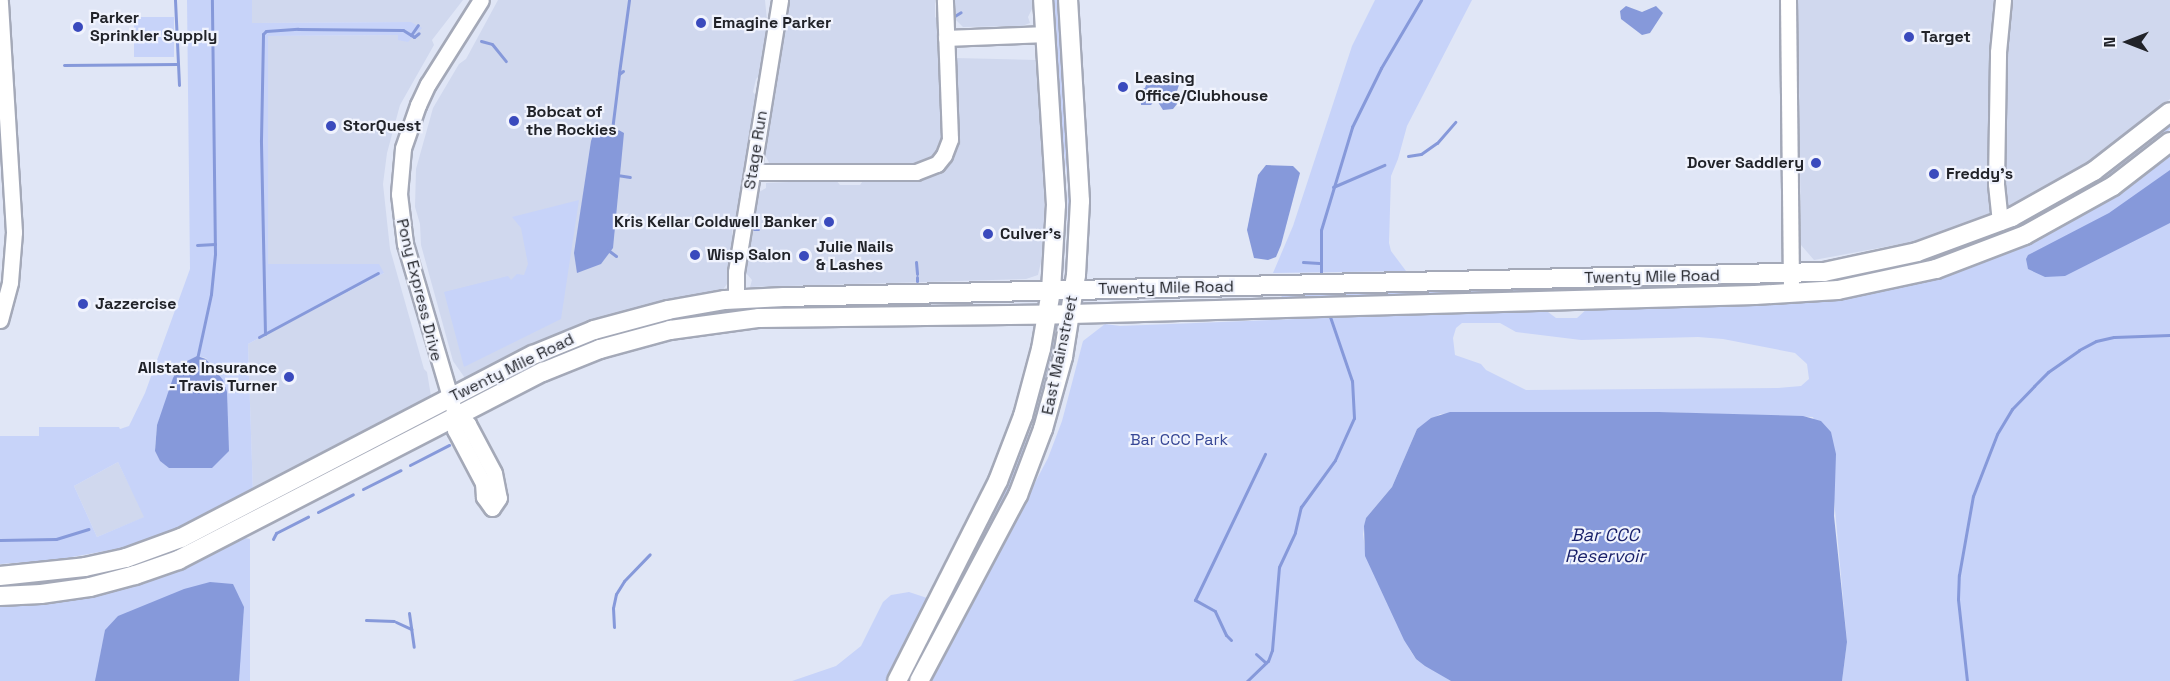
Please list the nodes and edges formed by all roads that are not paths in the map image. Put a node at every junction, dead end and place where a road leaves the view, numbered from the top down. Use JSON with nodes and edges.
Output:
{"nodes":[{"id":1,"x":0,"y":0,"type":"edge"},
{"id":2,"x":481,"y":0,"type":"edge"},
{"id":3,"x":780,"y":0,"type":"edge"},
{"id":4,"x":945,"y":0,"type":"edge"},
{"id":5,"x":1044,"y":0,"type":"edge"},
{"id":6,"x":1068,"y":0,"type":"edge"},
{"id":7,"x":1788,"y":0,"type":"edge"},
{"id":8,"x":2003,"y":0,"type":"edge"},
{"id":9,"x":1046,"y":34,"type":"junction"},
{"id":10,"x":946,"y":38,"type":"junction"},
{"id":11,"x":2170,"y":112,"type":"edge"},
{"id":12,"x":2170,"y":142,"type":"edge"},
{"id":13,"x":753,"y":172,"type":"junction"},
{"id":14,"x":2000,"y":222,"type":"junction"},
{"id":15,"x":1790,"y":274,"type":"junction"},
{"id":16,"x":1894,"y":279,"type":"junction"},
{"id":17,"x":5,"y":281,"type":"edge"},
{"id":18,"x":1074,"y":290,"type":"junction"},
{"id":19,"x":1051,"y":291,"type":"junction"},
{"id":20,"x":1791,"y":293,"type":"junction"},
{"id":21,"x":736,"y":300,"type":"junction"},
{"id":22,"x":1071,"y":314,"type":"junction"},
{"id":23,"x":1047,"y":315,"type":"junction"},
{"id":24,"x":0,"y":320,"type":"edge"},
{"id":25,"x":448,"y":398,"type":"junction"},
{"id":26,"x":456,"y":417,"type":"junction"},
{"id":27,"x":0,"y":576,"type":"edge"},
{"id":28,"x":0,"y":596,"type":"edge"},
{"id":29,"x":897,"y":681,"type":"edge"},
{"id":30,"x":919,"y":681,"type":"edge"}],
"edges":[{"from":1,"to":17,"type":"street"},
{"from":2,"to":25,"type":"street","name":"Pony Express Drive"},
{"from":3,"to":13,"type":"street","name":"Stage Run"},
{"from":4,"to":10,"type":"street"},
{"from":5,"to":9,"type":"main road","name":"East Mainstreet"},
{"from":6,"to":18,"type":"main road","name":"East Mainstreet"},
{"from":7,"to":15,"type":"street"},
{"from":8,"to":14,"type":"street"},
{"from":9,"to":10,"type":"street"},
{"from":9,"to":19,"type":"main road","name":"East Mainstreet"},
{"from":10,"to":13,"type":"street"},
{"from":11,"to":14,"type":"main road","name":"Twenty Mile Road"},
{"from":12,"to":16,"type":"main road","name":"Twenty Mile Road"},
{"from":13,"to":21,"type":"street","name":"Stage Run"},
{"from":14,"to":15,"type":"main road","name":"Twenty Mile Road"},
{"from":14,"to":16,"type":"main road"},
{"from":15,"to":18,"type":"main road","name":"Twenty Mile Road"},
{"from":15,"to":20,"type":"street"},
{"from":16,"to":20,"type":"main road","name":"Twenty Mile Road"},
{"from":17,"to":24,"type":"street"},
{"from":18,"to":19,"type":"main road","name":"Twenty Mile Road"},
{"from":18,"to":22,"type":"main road","name":"East Mainstreet"},
{"from":19,"to":21,"type":"main road","name":"Twenty Mile Road"},
{"from":19,"to":23,"type":"main road","name":"East Mainstreet"},
{"from":20,"to":22,"type":"main road","name":"Twenty Mile Road"},
{"from":21,"to":25,"type":"main road","name":"Twenty Mile Road"},
{"from":22,"to":23,"type":"main road","name":"Twenty Mile Road"},
{"from":22,"to":30,"type":"main road","name":"East Mainstreet"},
{"from":23,"to":26,"type":"main road","name":"Twenty Mile Road"},
{"from":23,"to":29,"type":"main road","name":"East Mainstreet"},
{"from":25,"to":26,"type":"street","name":"Pony Express Drive"},
{"from":25,"to":27,"type":"main road","name":"Twenty Mile Road"},
{"from":26,"to":26,"type":"street"},
{"from":26,"to":28,"type":"main road","name":"Twenty Mile Road"}]}
